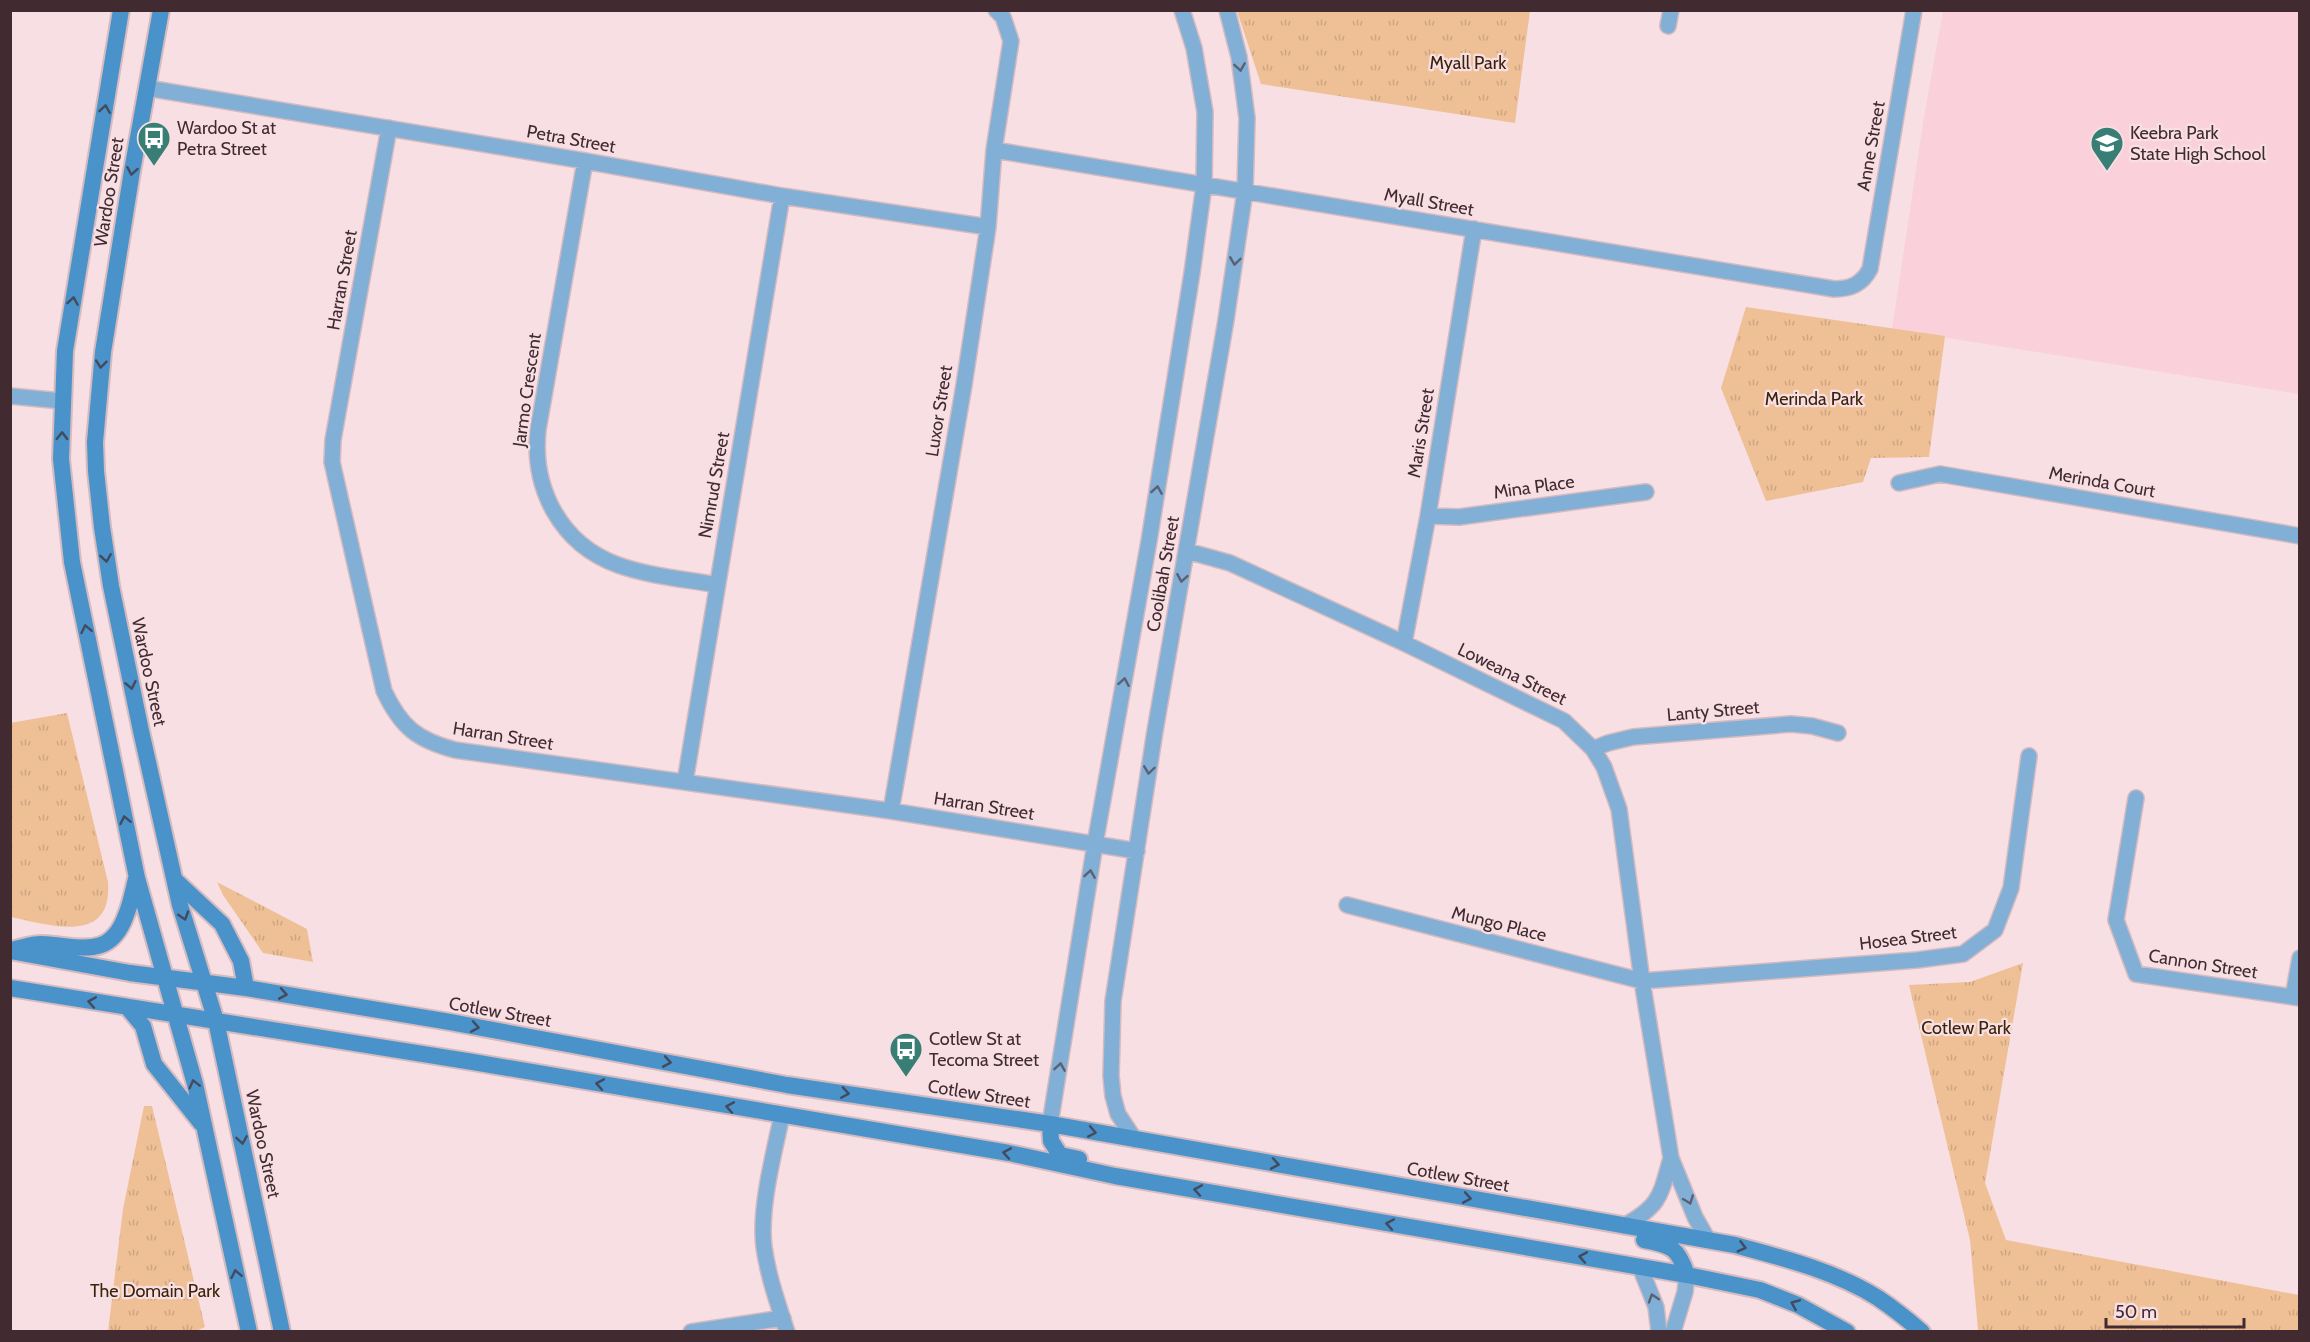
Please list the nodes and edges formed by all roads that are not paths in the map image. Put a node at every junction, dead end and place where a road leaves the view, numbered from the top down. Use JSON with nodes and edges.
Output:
{"nodes":[{"id":1,"x":121,"y":10,"type":"edge"},
{"id":2,"x":161,"y":10,"type":"edge"},
{"id":3,"x":1182,"y":10,"type":"edge"},
{"id":4,"x":1227,"y":10,"type":"edge"},
{"id":5,"x":1671,"y":10,"type":"edge"},
{"id":6,"x":1914,"y":10,"type":"edge"},
{"id":7,"x":999,"y":14,"type":"edge"},
{"id":8,"x":1668,"y":26,"type":"dead end"},
{"id":9,"x":147,"y":88,"type":"junction"},
{"id":10,"x":389,"y":128,"type":"junction"},
{"id":11,"x":994,"y":150,"type":"junction"},
{"id":12,"x":585,"y":160,"type":"junction"},
{"id":13,"x":1204,"y":185,"type":"junction"},
{"id":14,"x":1245,"y":191,"type":"junction"},
{"id":15,"x":782,"y":196,"type":"junction"},
{"id":16,"x":988,"y":227,"type":"junction"},
{"id":17,"x":1474,"y":229,"type":"junction"},
{"id":18,"x":1858,"y":284,"type":"joint"},
{"id":19,"x":10,"y":396,"type":"edge"},
{"id":20,"x":62,"y":401,"type":"junction"},
{"id":21,"x":1899,"y":483,"type":"dead end"},
{"id":22,"x":1646,"y":492,"type":"dead end"},
{"id":23,"x":1428,"y":516,"type":"junction"},
{"id":24,"x":2300,"y":536,"type":"edge"},
{"id":25,"x":1187,"y":551,"type":"junction"},
{"id":26,"x":717,"y":585,"type":"junction"},
{"id":27,"x":1404,"y":643,"type":"junction"},
{"id":28,"x":1838,"y":733,"type":"dead end"},
{"id":29,"x":1593,"y":749,"type":"junction"},
{"id":30,"x":2029,"y":756,"type":"dead end"},
{"id":31,"x":685,"y":782,"type":"junction"},
{"id":32,"x":2136,"y":798,"type":"dead end"},
{"id":33,"x":891,"y":811,"type":"junction"},
{"id":34,"x":1095,"y":844,"type":"junction"},
{"id":35,"x":1137,"y":851,"type":"junction"},
{"id":36,"x":137,"y":878,"type":"junction"},
{"id":37,"x":175,"y":880,"type":"junction"},
{"id":38,"x":1347,"y":905,"type":"dead end"},
{"id":39,"x":10,"y":951,"type":"edge"},
{"id":40,"x":2300,"y":958,"type":"edge"},
{"id":41,"x":165,"y":976,"type":"junction"},
{"id":42,"x":1642,"y":981,"type":"junction"},
{"id":43,"x":205,"y":982,"type":"junction"},
{"id":44,"x":10,"y":988,"type":"edge"},
{"id":45,"x":246,"y":988,"type":"junction"},
{"id":46,"x":2296,"y":998,"type":"edge"},
{"id":47,"x":128,"y":1008,"type":"junction"},
{"id":48,"x":176,"y":1014,"type":"junction"},
{"id":49,"x":216,"y":1021,"type":"junction"},
{"id":50,"x":782,"y":1115,"type":"junction"},
{"id":51,"x":1050,"y":1124,"type":"junction"},
{"id":52,"x":203,"y":1126,"type":"junction"},
{"id":53,"x":1134,"y":1140,"type":"junction"},
{"id":54,"x":1671,"y":1158,"type":"junction"},
{"id":55,"x":1115,"y":1176,"type":"junction"},
{"id":56,"x":1604,"y":1222,"type":"junction"},
{"id":57,"x":1624,"y":1226,"type":"junction"},
{"id":58,"x":1708,"y":1240,"type":"junction"},
{"id":59,"x":1640,"y":1267,"type":"junction"},
{"id":60,"x":1687,"y":1275,"type":"junction"},
{"id":61,"x":785,"y":1325,"type":"edge"},
{"id":62,"x":249,"y":1332,"type":"edge"},
{"id":63,"x":282,"y":1332,"type":"edge"},
{"id":64,"x":692,"y":1332,"type":"edge"},
{"id":65,"x":1659,"y":1332,"type":"edge"},
{"id":66,"x":1673,"y":1332,"type":"edge"},
{"id":67,"x":1847,"y":1332,"type":"edge"},
{"id":68,"x":1922,"y":1332,"type":"edge"}],
"edges":[{"from":20,"to":1,"type":"main road","name":"Wardoo Street","one_way":true},
{"from":2,"to":9,"type":"main road","name":"Wardoo Street"},
{"from":3,"to":13,"type":"street","name":"Coolibah Street"},
{"from":4,"to":14,"type":"street","name":"Coolibah Street","one_way":true},
{"from":5,"to":8,"type":"street"},
{"from":6,"to":18,"type":"street","name":"Anne Street"},
{"from":7,"to":11,"type":"street","name":"Luxor Street"},
{"from":9,"to":10,"type":"street","name":"Petra Street"},
{"from":9,"to":37,"type":"main road","name":"Wardoo Street","one_way":true},
{"from":10,"to":12,"type":"street","name":"Petra Street"},
{"from":10,"to":31,"type":"street","name":"Harran Street"},
{"from":11,"to":13,"type":"street","name":"Myall Street"},
{"from":11,"to":16,"type":"street","name":"Luxor Street"},
{"from":12,"to":15,"type":"street","name":"Petra Street"},
{"from":12,"to":26,"type":"street","name":"Jarmo Crescent"},
{"from":13,"to":14,"type":"street","name":"Myall Street"},
{"from":34,"to":13,"type":"street","name":"Coolibah Street","one_way":true},
{"from":14,"to":17,"type":"street","name":"Myall Street"},
{"from":14,"to":25,"type":"street","name":"Coolibah Street","one_way":true},
{"from":15,"to":16,"type":"street","name":"Petra Street"},
{"from":15,"to":26,"type":"street","name":"Nimrud Street"},
{"from":16,"to":33,"type":"street","name":"Luxor Street"},
{"from":17,"to":18,"type":"street","name":"Myall Street"},
{"from":17,"to":23,"type":"street","name":"Maris Street"},
{"from":19,"to":20,"type":"street"},
{"from":36,"to":20,"type":"main road","name":"Wardoo Street","one_way":true},
{"from":21,"to":24,"type":"street","name":"Merinda Court"},
{"from":22,"to":23,"type":"street","name":"Mina Place"},
{"from":23,"to":27,"type":"street","name":"Maris Street"},
{"from":25,"to":27,"type":"street","name":"Loweana Street"},
{"from":25,"to":35,"type":"street","name":"Coolibah Street","one_way":true},
{"from":26,"to":31,"type":"street","name":"Nimrud Street"},
{"from":27,"to":29,"type":"street","name":"Loweana Street"},
{"from":28,"to":29,"type":"street","name":"Lanty Street"},
{"from":29,"to":42,"type":"street","name":"Loweana Street"},
{"from":30,"to":42,"type":"street","name":"Hosea Street"},
{"from":31,"to":33,"type":"street","name":"Harran Street"},
{"from":32,"to":46,"type":"street","name":"Cannon Street"},
{"from":33,"to":34,"type":"street","name":"Harran Street"},
{"from":34,"to":35,"type":"street","name":"Harran Street"},
{"from":51,"to":34,"type":"street","name":"Coolibah Street","one_way":true},
{"from":35,"to":53,"type":"street","name":"Coolibah Street"},
{"from":36,"to":39,"type":"main road"},
{"from":36,"to":41,"type":"main road","name":"Wardoo Street"},
{"from":37,"to":43,"type":"main road","name":"Wardoo Street","one_way":true},
{"from":37,"to":45,"type":"main road"},
{"from":38,"to":42,"type":"street","name":"Mungo Place"},
{"from":39,"to":41,"type":"main road","name":"Cotlew Street"},
{"from":40,"to":46,"type":"street"},
{"from":41,"to":43,"type":"main road","name":"Cotlew Street"},
{"from":41,"to":48,"type":"main road","name":"Wardoo Street"},
{"from":42,"to":54,"type":"street","name":"Loweana Street"},
{"from":43,"to":45,"type":"main road","name":"Cotlew Street"},
{"from":43,"to":49,"type":"main road","name":"Wardoo Street"},
{"from":47,"to":44,"type":"main road","one_way":true},
{"from":45,"to":51,"type":"main road","name":"Cotlew Street","one_way":true},
{"from":47,"to":48,"type":"main road"},
{"from":47,"to":52,"type":"main road"},
{"from":48,"to":49,"type":"main road"},
{"from":52,"to":48,"type":"main road","name":"Wardoo Street","one_way":true},
{"from":50,"to":49,"type":"main road","one_way":true},
{"from":49,"to":63,"type":"main road","name":"Wardoo Street","one_way":true},
{"from":55,"to":50,"type":"main road","one_way":true},
{"from":50,"to":61,"type":"street"},
{"from":51,"to":53,"type":"main road","name":"Cotlew Street","one_way":true},
{"from":51,"to":55,"type":"main road"},
{"from":62,"to":52,"type":"main road","name":"Wardoo Street","one_way":true},
{"from":53,"to":56,"type":"main road","name":"Cotlew Street","one_way":true},
{"from":54,"to":57,"type":"street","name":"Loweana Street"},
{"from":54,"to":58,"type":"street","name":"Loweana Street","one_way":true},
{"from":59,"to":55,"type":"main road","one_way":true},
{"from":56,"to":57,"type":"main road","name":"Cotlew Street"},
{"from":56,"to":60,"type":"main road"},
{"from":57,"to":58,"type":"main road","name":"Cotlew Street"},
{"from":58,"to":68,"type":"main road","name":"Cotlew Street","one_way":true},
{"from":59,"to":60,"type":"main road"},
{"from":65,"to":59,"type":"street","one_way":true},
{"from":60,"to":66,"type":"street"},
{"from":67,"to":60,"type":"main road","one_way":true},
{"from":61,"to":64,"type":"street"}]}
